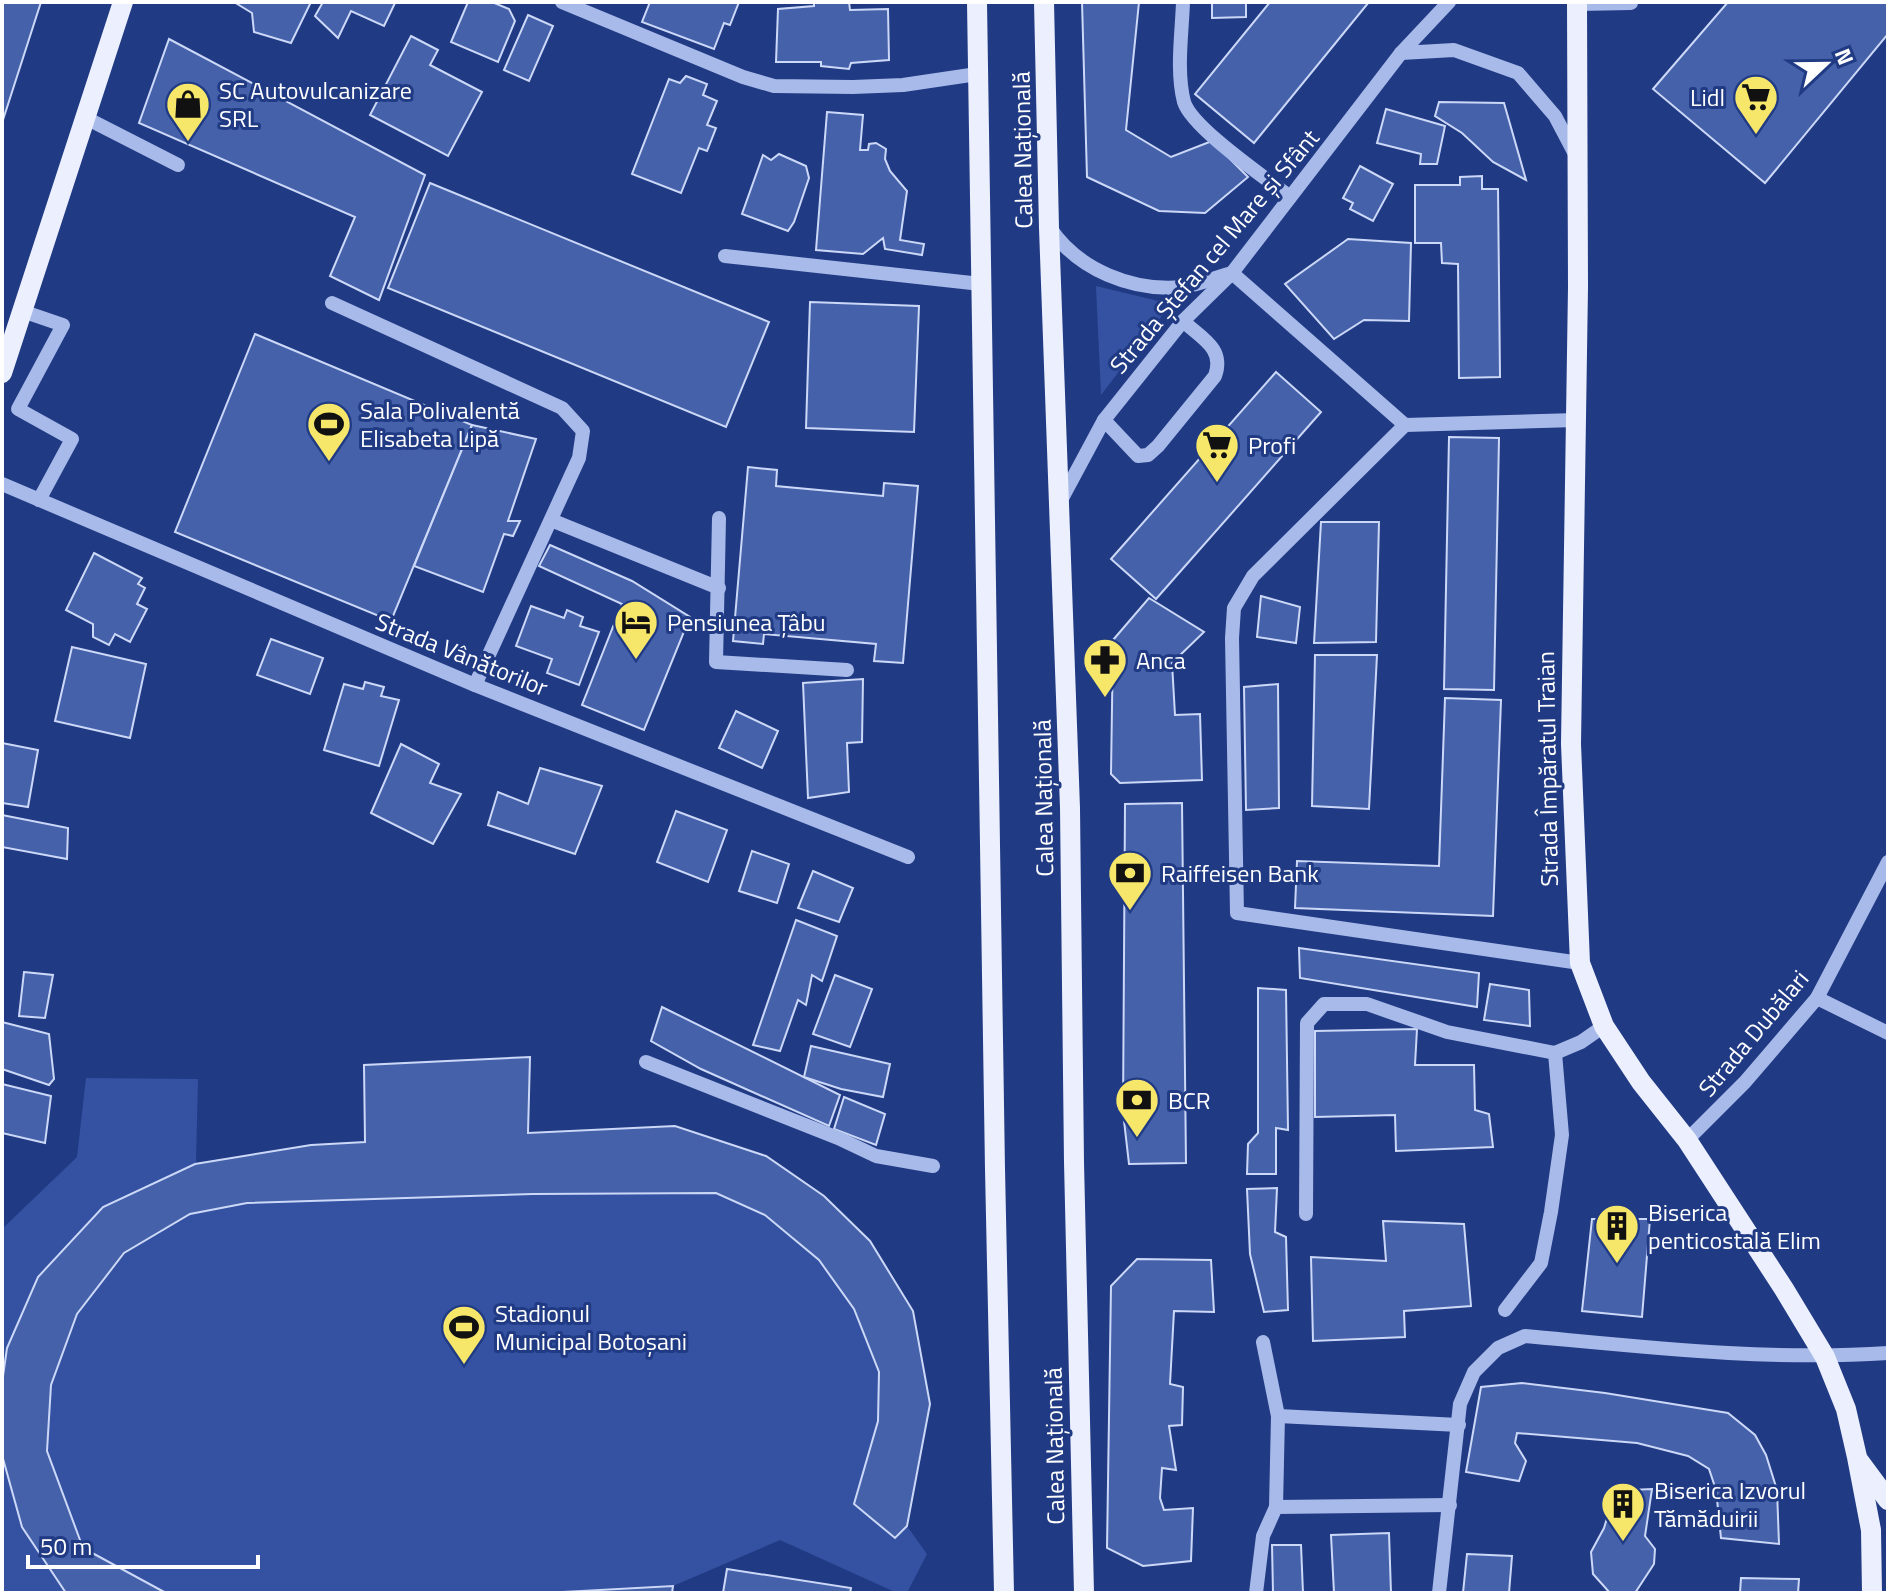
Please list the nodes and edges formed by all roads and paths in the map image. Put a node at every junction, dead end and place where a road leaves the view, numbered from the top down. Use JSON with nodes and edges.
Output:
{"nodes":[{"id":1,"x":123,"y":2,"type":"edge"},
{"id":2,"x":562,"y":2,"type":"edge"},
{"id":3,"x":977,"y":2,"type":"edge"},
{"id":4,"x":1044,"y":2,"type":"edge"},
{"id":5,"x":1183,"y":2,"type":"edge"},
{"id":6,"x":1449,"y":2,"type":"edge"},
{"id":7,"x":1578,"y":3,"type":"edge"},
{"id":8,"x":1631,"y":3,"type":"edge"},
{"id":9,"x":1401,"y":53,"type":"junction"},
{"id":10,"x":977,"y":74,"type":"junction"},
{"id":11,"x":84,"y":117,"type":"junction"},
{"id":12,"x":1577,"y":158,"type":"junction"},
{"id":13,"x":178,"y":165,"type":"dead end"},
{"id":14,"x":1290,"y":197,"type":"junction"},
{"id":15,"x":1049,"y":228,"type":"junction"},
{"id":16,"x":725,"y":256,"type":"dead end"},
{"id":17,"x":1232,"y":273,"type":"junction"},
{"id":18,"x":981,"y":284,"type":"junction"},
{"id":19,"x":332,"y":303,"type":"dead end"},
{"id":20,"x":22,"y":311,"type":"junction"},
{"id":21,"x":1183,"y":321,"type":"junction"},
{"id":22,"x":2,"y":373,"type":"edge"},
{"id":23,"x":1104,"y":420,"type":"junction"},
{"id":24,"x":1576,"y":420,"type":"junction"},
{"id":25,"x":1405,"y":425,"type":"junction"},
{"id":26,"x":2,"y":484,"type":"edge"},
{"id":27,"x":39,"y":500,"type":"junction"},
{"id":28,"x":1059,"y":502,"type":"junction"},
{"id":29,"x":719,"y":518,"type":"dead end"},
{"id":30,"x":551,"y":520,"type":"junction"},
{"id":31,"x":719,"y":588,"type":"junction"},
{"id":32,"x":847,"y":670,"type":"dead end"},
{"id":33,"x":475,"y":685,"type":"junction"},
{"id":34,"x":908,"y":857,"type":"dead end"},
{"id":35,"x":1888,"y":862,"type":"edge"},
{"id":36,"x":1580,"y":963,"type":"junction"},
{"id":37,"x":1817,"y":998,"type":"junction"},
{"id":38,"x":1604,"y":1026,"type":"junction"},
{"id":39,"x":1888,"y":1033,"type":"edge"},
{"id":40,"x":1555,"y":1053,"type":"junction"},
{"id":41,"x":646,"y":1062,"type":"dead end"},
{"id":42,"x":1687,"y":1140,"type":"junction"},
{"id":43,"x":933,"y":1166,"type":"dead end"},
{"id":44,"x":1306,"y":1214,"type":"dead end"},
{"id":45,"x":1505,"y":1310,"type":"dead end"},
{"id":46,"x":1263,"y":1342,"type":"dead end"},
{"id":47,"x":1888,"y":1353,"type":"edge"},
{"id":48,"x":1825,"y":1357,"type":"junction"},
{"id":49,"x":1278,"y":1416,"type":"junction"},
{"id":50,"x":1459,"y":1425,"type":"junction"},
{"id":51,"x":1857,"y":1457,"type":"junction"},
{"id":52,"x":1888,"y":1500,"type":"edge"},
{"id":53,"x":1450,"y":1505,"type":"junction"},
{"id":54,"x":1276,"y":1507,"type":"junction"},
{"id":55,"x":1004,"y":1593,"type":"edge"},
{"id":56,"x":1084,"y":1593,"type":"edge"},
{"id":57,"x":1256,"y":1593,"type":"edge"},
{"id":58,"x":1439,"y":1593,"type":"edge"},
{"id":59,"x":1872,"y":1593,"type":"edge"}],
"edges":[{"from":1,"to":11,"type":"main road"},
{"from":2,"to":10,"type":"street"},
{"from":3,"to":10,"type":"main road","name":"Calea Națională"},
{"from":4,"to":15,"type":"main road","name":"Calea Națională"},
{"from":5,"to":14,"type":"street"},
{"from":6,"to":9,"type":"street","name":"Strada Ștefan cel Mare și Sfânt"},
{"from":7,"to":8,"type":"street"},
{"from":7,"to":12,"type":"main road","name":"Strada Împăratul Traian"},
{"from":9,"to":12,"type":"street"},
{"from":9,"to":14,"type":"street","name":"Strada Ștefan cel Mare și Sfânt"},
{"from":10,"to":18,"type":"main road","name":"Calea Națională"},
{"from":11,"to":13,"type":"street"},
{"from":11,"to":20,"type":"main road"},
{"from":12,"to":24,"type":"main road","name":"Strada Împăratul Traian"},
{"from":14,"to":17,"type":"street","name":"Strada Ștefan cel Mare și Sfânt"},
{"from":15,"to":17,"type":"street"},
{"from":15,"to":28,"type":"main road","name":"Calea Națională"},
{"from":16,"to":18,"type":"street"},
{"from":17,"to":21,"type":"street","name":"Strada Ștefan cel Mare și Sfânt"},
{"from":17,"to":25,"type":"street"},
{"from":18,"to":55,"type":"main road","name":"Calea Națională"},
{"from":19,"to":30,"type":"street"},
{"from":20,"to":22,"type":"main road"},
{"from":20,"to":27,"type":"street"},
{"from":21,"to":23,"type":"street","name":"Strada Ștefan cel Mare și Sfânt"},
{"from":21,"to":23,"type":"street"},
{"from":23,"to":28,"type":"street","name":"Strada Ștefan cel Mare și Sfânt"},
{"from":24,"to":25,"type":"street"},
{"from":24,"to":36,"type":"main road","name":"Strada Împăratul Traian"},
{"from":25,"to":36,"type":"street"},
{"from":26,"to":27,"type":"street","name":"Strada Vânătorilor"},
{"from":27,"to":33,"type":"street","name":"Strada Vânătorilor"},
{"from":28,"to":56,"type":"main road","name":"Calea Națională"},
{"from":29,"to":31,"type":"street"},
{"from":30,"to":31,"type":"street"},
{"from":30,"to":33,"type":"street"},
{"from":31,"to":32,"type":"street"},
{"from":33,"to":34,"type":"street","name":"Strada Vânătorilor"},
{"from":35,"to":37,"type":"street","name":"Strada Dubălari"},
{"from":36,"to":38,"type":"main road","name":"Strada Împăratul Traian"},
{"from":37,"to":39,"type":"street"},
{"from":37,"to":42,"type":"street","name":"Strada Dubălari"},
{"from":38,"to":40,"type":"street"},
{"from":38,"to":42,"type":"main road","name":"Strada Împăratul Traian"},
{"from":40,"to":44,"type":"street"},
{"from":40,"to":45,"type":"street"},
{"from":41,"to":43,"type":"street"},
{"from":42,"to":48,"type":"main road","name":"Strada Împăratul Traian"},
{"from":46,"to":49,"type":"street"},
{"from":47,"to":48,"type":"street"},
{"from":48,"to":50,"type":"street"},
{"from":48,"to":51,"type":"main road","name":"Strada Împăratul Traian"},
{"from":49,"to":50,"type":"street"},
{"from":49,"to":54,"type":"street"},
{"from":50,"to":53,"type":"street"},
{"from":51,"to":52,"type":"main road","name":"Strada Împăratul Traian"},
{"from":51,"to":59,"type":"main road","name":"Strada Împăratul Traian"},
{"from":53,"to":54,"type":"street"},
{"from":53,"to":58,"type":"street"},
{"from":54,"to":57,"type":"street"}]}
